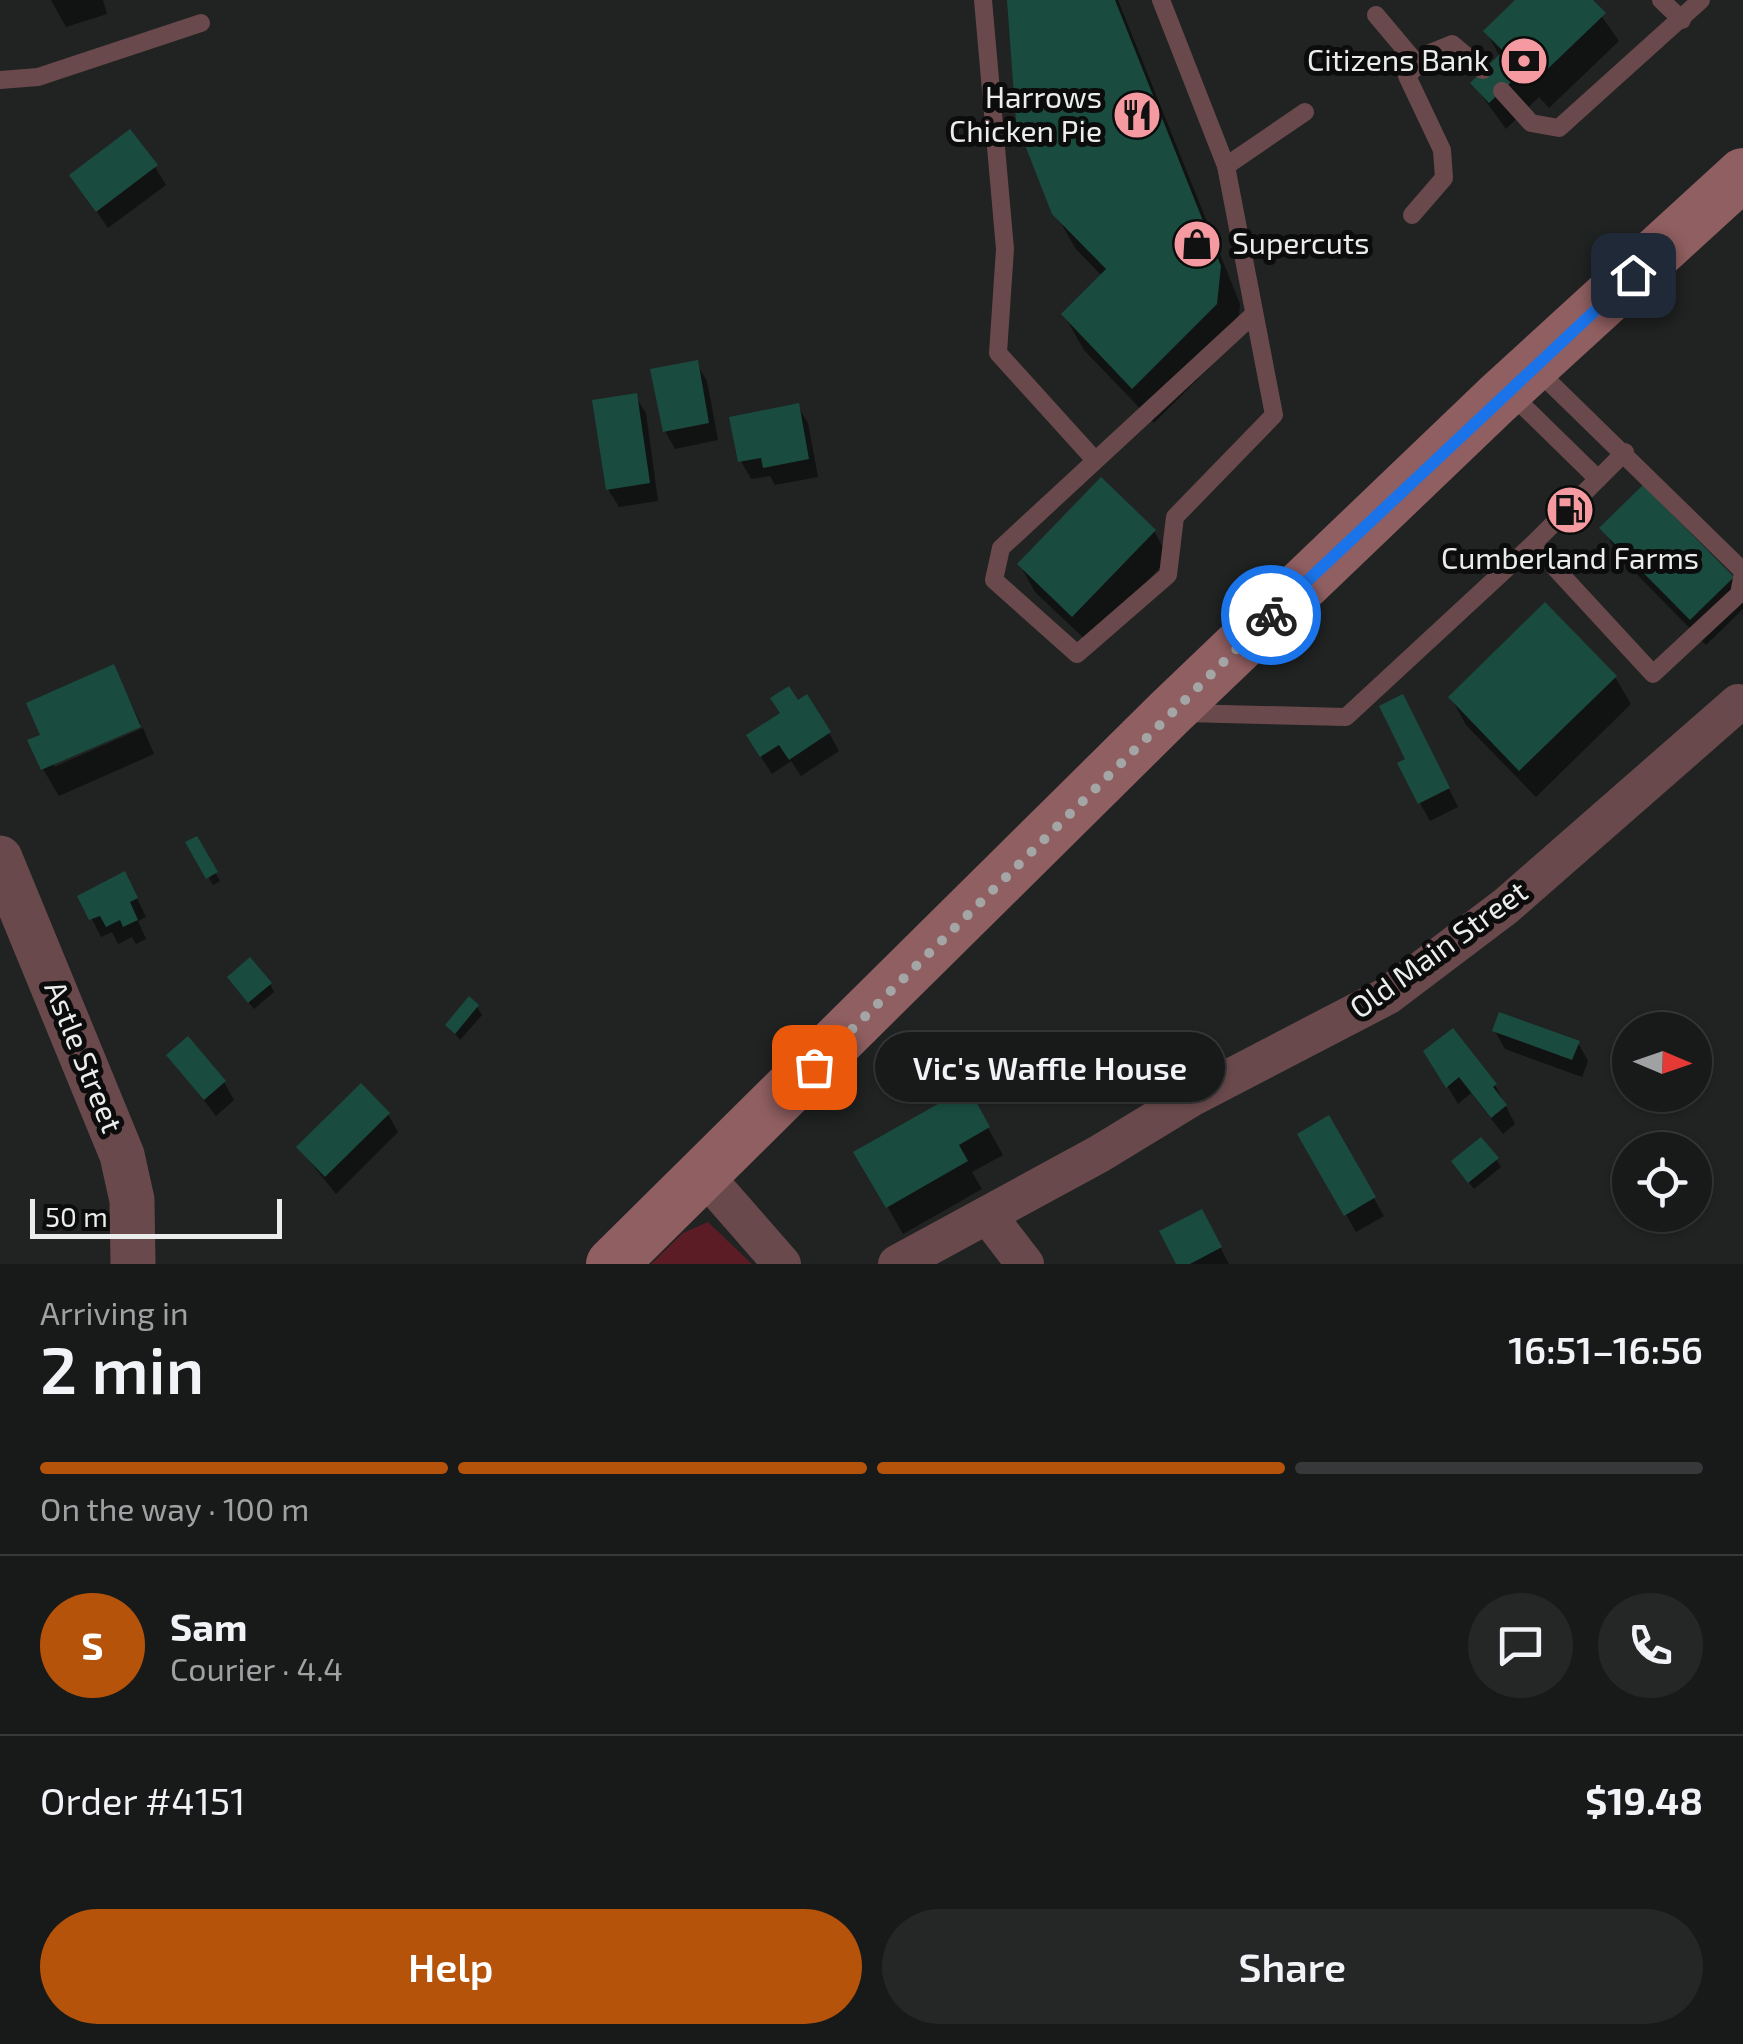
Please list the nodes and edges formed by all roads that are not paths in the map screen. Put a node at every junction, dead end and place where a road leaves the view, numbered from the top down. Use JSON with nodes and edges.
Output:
{"nodes":[{"id":1,"x":983,"y":0,"type":"edge"},
{"id":2,"x":1161,"y":0,"type":"edge"},
{"id":3,"x":1661,"y":0,"type":"edge"},
{"id":4,"x":1701,"y":0,"type":"edge"},
{"id":5,"x":1376,"y":15,"type":"dead end"},
{"id":6,"x":1682,"y":20,"type":"junction"},
{"id":7,"x":200,"y":23,"type":"dead end"},
{"id":8,"x":1418,"y":65,"type":"junction"},
{"id":9,"x":1483,"y":70,"type":"dead end"},
{"id":10,"x":0,"y":80,"type":"edge"},
{"id":11,"x":1502,"y":91,"type":"dead end"},
{"id":12,"x":1305,"y":112,"type":"dead end"},
{"id":13,"x":1226,"y":166,"type":"junction"},
{"id":14,"x":1743,"y":174,"type":"edge"},
{"id":15,"x":1412,"y":216,"type":"dead end"},
{"id":16,"x":1254,"y":314,"type":"junction"},
{"id":17,"x":1520,"y":378,"type":"junction"},
{"id":18,"x":1625,"y":452,"type":"junction"},
{"id":19,"x":1094,"y":459,"type":"junction"},
{"id":20,"x":1598,"y":479,"type":"junction"},
{"id":21,"x":1534,"y":544,"type":"junction"},
{"id":22,"x":1743,"y":572,"type":"edge"},
{"id":23,"x":1738,"y":702,"type":"dead end"},
{"id":24,"x":1168,"y":713,"type":"junction"},
{"id":25,"x":0,"y":858,"type":"edge"},
{"id":26,"x":705,"y":1176,"type":"junction"},
{"id":27,"x":988,"y":1216,"type":"junction"},
{"id":28,"x":133,"y":1264,"type":"edge"},
{"id":29,"x":612,"y":1264,"type":"edge"},
{"id":30,"x":782,"y":1264,"type":"edge"},
{"id":31,"x":897,"y":1264,"type":"edge"},
{"id":32,"x":1024,"y":1264,"type":"edge"}],
"edges":[{"from":1,"to":19,"type":"lane"},
{"from":2,"to":13,"type":"lane"},
{"from":3,"to":6,"type":"lane"},
{"from":4,"to":6,"type":"lane"},
{"from":5,"to":8,"type":"lane"},
{"from":6,"to":11,"type":"lane"},
{"from":7,"to":10,"type":"lane"},
{"from":8,"to":9,"type":"lane"},
{"from":8,"to":15,"type":"lane"},
{"from":12,"to":13,"type":"lane"},
{"from":13,"to":16,"type":"lane"},
{"from":14,"to":17,"type":"main road"},
{"from":16,"to":19,"type":"lane"},
{"from":16,"to":19,"type":"lane"},
{"from":17,"to":18,"type":"lane"},
{"from":17,"to":20,"type":"lane"},
{"from":17,"to":24,"type":"main road"},
{"from":18,"to":20,"type":"lane"},
{"from":18,"to":22,"type":"lane"},
{"from":20,"to":21,"type":"lane"},
{"from":21,"to":22,"type":"lane"},
{"from":21,"to":24,"type":"lane"},
{"from":23,"to":27,"type":"street","name":"Old Main Street"},
{"from":24,"to":26,"type":"main road"},
{"from":25,"to":28,"type":"street","name":"Astle Street"},
{"from":26,"to":29,"type":"main road"},
{"from":26,"to":30,"type":"street"},
{"from":27,"to":31,"type":"street","name":"Old Main Street"},
{"from":27,"to":32,"type":"street"}]}
